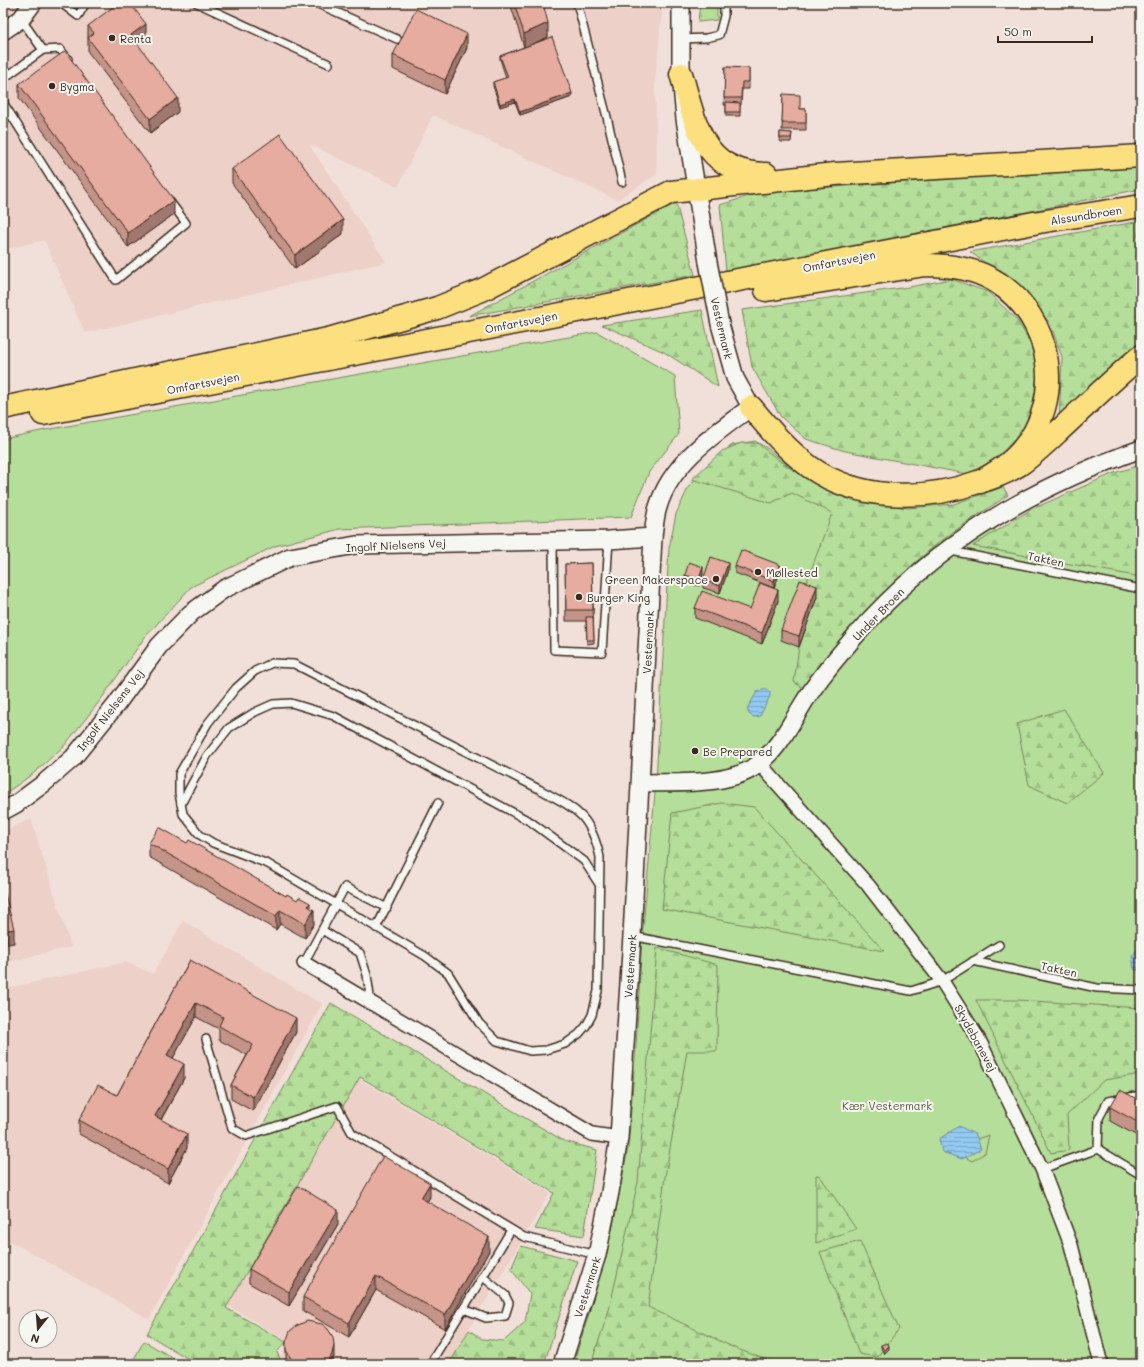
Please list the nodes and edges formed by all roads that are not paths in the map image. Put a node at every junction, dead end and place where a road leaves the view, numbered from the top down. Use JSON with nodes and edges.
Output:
{"nodes":[{"id":1,"x":33,"y":3,"type":"edge"},
{"id":2,"x":61,"y":3,"type":"edge"},
{"id":3,"x":86,"y":3,"type":"edge"},
{"id":4,"x":198,"y":3,"type":"edge"},
{"id":5,"x":316,"y":3,"type":"edge"},
{"id":6,"x":577,"y":3,"type":"edge"},
{"id":7,"x":682,"y":3,"type":"edge"},
{"id":8,"x":724,"y":3,"type":"edge"},
{"id":9,"x":20,"y":19,"type":"junction"},
{"id":10,"x":3,"y":31,"type":"edge"},
{"id":11,"x":397,"y":39,"type":"dead end"},
{"id":12,"x":681,"y":39,"type":"junction"},
{"id":13,"x":43,"y":50,"type":"junction"},
{"id":14,"x":329,"y":64,"type":"dead end"},
{"id":15,"x":74,"y":68,"type":"edge"},
{"id":16,"x":681,"y":74,"type":"junction"},
{"id":17,"x":3,"y":80,"type":"edge"},
{"id":18,"x":1141,"y":156,"type":"edge"},
{"id":19,"x":835,"y":174,"type":"junction"},
{"id":20,"x":622,"y":182,"type":"dead end"},
{"id":21,"x":695,"y":188,"type":"junction"},
{"id":22,"x":162,"y":190,"type":"edge"},
{"id":23,"x":1141,"y":198,"type":"edge"},
{"id":24,"x":1141,"y":206,"type":"edge"},
{"id":25,"x":1039,"y":222,"type":"junction"},
{"id":26,"x":580,"y":311,"type":"junction"},
{"id":27,"x":1141,"y":356,"type":"edge"},
{"id":28,"x":751,"y":407,"type":"junction"},
{"id":29,"x":3,"y":408,"type":"edge"},
{"id":30,"x":3,"y":422,"type":"edge"},
{"id":31,"x":1141,"y":450,"type":"edge"},
{"id":32,"x":980,"y":482,"type":"junction"},
{"id":33,"x":653,"y":537,"type":"junction"},
{"id":34,"x":553,"y":540,"type":"junction"},
{"id":35,"x":609,"y":540,"type":"junction"},
{"id":36,"x":947,"y":550,"type":"junction"},
{"id":37,"x":1141,"y":589,"type":"edge"},
{"id":38,"x":760,"y":764,"type":"junction"},
{"id":39,"x":641,"y":783,"type":"junction"},
{"id":40,"x":438,"y":803,"type":"dead end"},
{"id":41,"x":181,"y":804,"type":"junction"},
{"id":42,"x":3,"y":811,"type":"edge"},
{"id":43,"x":600,"y":884,"type":"junction"},
{"id":44,"x":337,"y":904,"type":"junction"},
{"id":45,"x":387,"y":908,"type":"junction"},
{"id":46,"x":376,"y":928,"type":"junction"},
{"id":47,"x":322,"y":930,"type":"junction"},
{"id":48,"x":632,"y":936,"type":"junction"},
{"id":49,"x":999,"y":945,"type":"dead end"},
{"id":50,"x":973,"y":961,"type":"junction"},
{"id":51,"x":304,"y":963,"type":"joint"},
{"id":52,"x":942,"y":981,"type":"junction"},
{"id":53,"x":1141,"y":990,"type":"edge"},
{"id":54,"x":370,"y":1003,"type":"junction"},
{"id":55,"x":206,"y":1039,"type":"dead end"},
{"id":56,"x":1141,"y":1095,"type":"edge"},
{"id":57,"x":619,"y":1138,"type":"junction"},
{"id":58,"x":1098,"y":1149,"type":"junction"},
{"id":59,"x":1042,"y":1169,"type":"junction"},
{"id":60,"x":1141,"y":1175,"type":"edge"},
{"id":61,"x":511,"y":1230,"type":"junction"},
{"id":62,"x":597,"y":1255,"type":"junction"},
{"id":63,"x":483,"y":1277,"type":"junction"},
{"id":64,"x":464,"y":1309,"type":"junction"},
{"id":65,"x":430,"y":1364,"type":"edge"},
{"id":66,"x":562,"y":1364,"type":"edge"},
{"id":67,"x":1101,"y":1364,"type":"edge"}],
"edges":[{"from":1,"to":9,"type":"street"},
{"from":2,"to":3,"type":"lane"},
{"from":4,"to":14,"type":"lane"},
{"from":5,"to":11,"type":"lane"},
{"from":6,"to":20,"type":"lane"},
{"from":7,"to":12,"type":"street","name":"Vestermark"},
{"from":8,"to":12,"type":"lane"},
{"from":9,"to":10,"type":"street"},
{"from":9,"to":13,"type":"lane"},
{"from":12,"to":16,"type":"street","name":"Vestermark"},
{"from":13,"to":15,"type":"lane"},
{"from":13,"to":17,"type":"lane"},
{"from":16,"to":19,"type":"highway"},
{"from":16,"to":21,"type":"street","name":"Vestermark"},
{"from":17,"to":22,"type":"lane"},
{"from":18,"to":19,"type":"highway"},
{"from":19,"to":21,"type":"highway"},
{"from":21,"to":28,"type":"street","name":"Vestermark","bridge":true},
{"from":21,"to":29,"type":"highway"},
{"from":23,"to":25,"type":"highway","name":"Alssundbroen"},
{"from":24,"to":25,"type":"highway","name":"Alssundbroen"},
{"from":25,"to":26,"type":"highway","name":"Omfartsvejen"},
{"from":26,"to":30,"type":"highway","name":"Omfartsvejen"},
{"from":26,"to":32,"type":"highway"},
{"from":27,"to":32,"type":"highway"},
{"from":28,"to":32,"type":"highway"},
{"from":28,"to":33,"type":"street","name":"Vestermark"},
{"from":31,"to":36,"type":"street","name":"Under Broen"},
{"from":33,"to":35,"type":"street","name":"Ingolf Nielsens Vej"},
{"from":33,"to":39,"type":"street","name":"Vestermark"},
{"from":34,"to":35,"type":"street","name":"Ingolf Nielsens Vej"},
{"from":34,"to":35,"type":"lane"},
{"from":34,"to":42,"type":"street","name":"Ingolf Nielsens Vej"},
{"from":36,"to":37,"type":"lane","name":"Takten"},
{"from":36,"to":38,"type":"street","name":"Under Broen"},
{"from":38,"to":39,"type":"street","name":"Under Broen"},
{"from":38,"to":52,"type":"street","name":"Skydebanevej"},
{"from":39,"to":48,"type":"street","name":"Vestermark"},
{"from":40,"to":45,"type":"lane"},
{"from":41,"to":43,"type":"lane"},
{"from":41,"to":43,"type":"lane"},
{"from":41,"to":44,"type":"lane"},
{"from":43,"to":46,"type":"lane"},
{"from":44,"to":45,"type":"lane"},
{"from":44,"to":46,"type":"lane"},
{"from":44,"to":47,"type":"lane"},
{"from":45,"to":46,"type":"lane"},
{"from":47,"to":51,"type":"lane"},
{"from":47,"to":54,"type":"lane"},
{"from":48,"to":52,"type":"lane"},
{"from":48,"to":57,"type":"street","name":"Vestermark"},
{"from":49,"to":50,"type":"lane"},
{"from":50,"to":52,"type":"lane"},
{"from":50,"to":53,"type":"lane","name":"Takten"},
{"from":51,"to":54,"type":"street"},
{"from":52,"to":59,"type":"street","name":"Skydebanevej"},
{"from":54,"to":57,"type":"street"},
{"from":55,"to":61,"type":"lane"},
{"from":56,"to":58,"type":"lane"},
{"from":57,"to":62,"type":"street","name":"Vestermark"},
{"from":58,"to":59,"type":"lane"},
{"from":58,"to":60,"type":"lane"},
{"from":59,"to":67,"type":"street","name":"Skydebanevej"},
{"from":61,"to":62,"type":"lane"},
{"from":61,"to":63,"type":"lane"},
{"from":62,"to":66,"type":"street","name":"Vestermark"},
{"from":63,"to":64,"type":"lane"},
{"from":63,"to":64,"type":"lane"},
{"from":64,"to":65,"type":"lane"}]}
